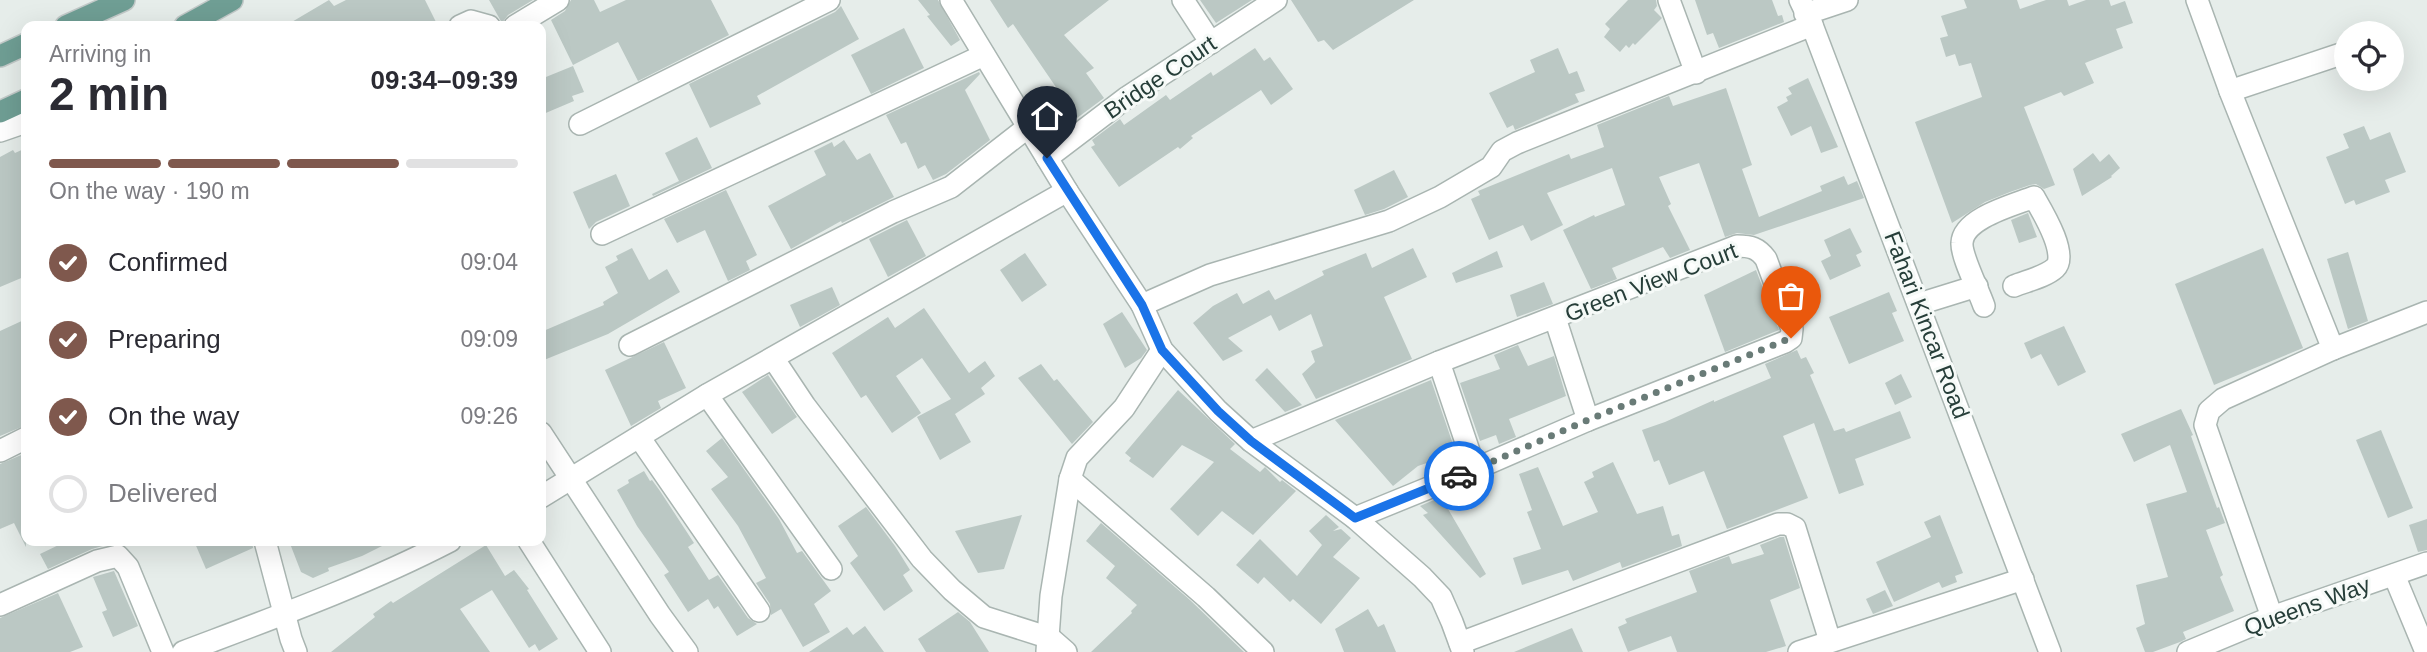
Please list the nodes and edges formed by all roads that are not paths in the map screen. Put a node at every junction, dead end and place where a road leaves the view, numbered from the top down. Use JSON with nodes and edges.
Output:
{"nodes":[{"id":1,"x":124,"y":0,"type":"edge"},
{"id":2,"x":232,"y":0,"type":"edge"},
{"id":3,"x":558,"y":0,"type":"edge"},
{"id":4,"x":565,"y":0,"type":"edge"},
{"id":5,"x":575,"y":0,"type":"edge"},
{"id":6,"x":829,"y":0,"type":"edge"},
{"id":7,"x":951,"y":0,"type":"edge"},
{"id":8,"x":1183,"y":0,"type":"edge"},
{"id":9,"x":1276,"y":0,"type":"edge"},
{"id":10,"x":1669,"y":0,"type":"edge"},
{"id":11,"x":1847,"y":0,"type":"edge"},
{"id":12,"x":2197,"y":0,"type":"edge"},
{"id":13,"x":1806,"y":13,"type":"edge"},
{"id":14,"x":77,"y":21,"type":"edge"},
{"id":15,"x":194,"y":21,"type":"edge"},
{"id":16,"x":524,"y":21,"type":"edge"},
{"id":17,"x":1211,"y":43,"type":"junction"},
{"id":18,"x":21,"y":46,"type":"edge"},
{"id":19,"x":984,"y":55,"type":"junction"},
{"id":20,"x":0,"y":56,"type":"edge"},
{"id":21,"x":2334,"y":56,"type":"edge"},
{"id":22,"x":1696,"y":73,"type":"junction"},
{"id":23,"x":2230,"y":90,"type":"junction"},
{"id":24,"x":21,"y":102,"type":"edge"},
{"id":25,"x":0,"y":112,"type":"edge"},
{"id":26,"x":21,"y":124,"type":"edge"},
{"id":27,"x":580,"y":124,"type":"dead end"},
{"id":28,"x":1028,"y":127,"type":"junction"},
{"id":29,"x":0,"y":131,"type":"edge"},
{"id":30,"x":1047,"y":158,"type":"junction"},
{"id":31,"x":1067,"y":191,"type":"junction"},
{"id":32,"x":602,"y":234,"type":"dead end"},
{"id":33,"x":2014,"y":286,"type":"dead end"},
{"id":34,"x":1919,"y":304,"type":"junction"},
{"id":35,"x":1142,"y":305,"type":"junction"},
{"id":36,"x":2427,"y":312,"type":"edge"},
{"id":37,"x":1555,"y":318,"type":"junction"},
{"id":38,"x":631,"y":345,"type":"dead end"},
{"id":39,"x":2333,"y":349,"type":"junction"},
{"id":40,"x":1162,"y":350,"type":"junction"},
{"id":41,"x":773,"y":358,"type":"junction"},
{"id":42,"x":1439,"y":362,"type":"junction"},
{"id":43,"x":706,"y":395,"type":"junction"},
{"id":44,"x":1588,"y":420,"type":"junction"},
{"id":45,"x":639,"y":438,"type":"junction"},
{"id":46,"x":21,"y":440,"type":"edge"},
{"id":47,"x":546,"y":441,"type":"edge"},
{"id":48,"x":1251,"y":441,"type":"junction"},
{"id":49,"x":0,"y":450,"type":"edge"},
{"id":50,"x":1475,"y":469,"type":"junction"},
{"id":51,"x":1070,"y":479,"type":"junction"},
{"id":52,"x":571,"y":480,"type":"junction"},
{"id":53,"x":546,"y":494,"type":"edge"},
{"id":54,"x":1355,"y":518,"type":"junction"},
{"id":55,"x":266,"y":546,"type":"edge"},
{"id":56,"x":440,"y":546,"type":"edge"},
{"id":57,"x":532,"y":546,"type":"edge"},
{"id":58,"x":2427,"y":563,"type":"edge"},
{"id":59,"x":831,"y":569,"type":"dead end"},
{"id":60,"x":2394,"y":575,"type":"junction"},
{"id":61,"x":2023,"y":579,"type":"junction"},
{"id":62,"x":0,"y":605,"type":"edge"},
{"id":63,"x":759,"y":611,"type":"dead end"},
{"id":64,"x":284,"y":614,"type":"junction"},
{"id":65,"x":2272,"y":617,"type":"junction"},
{"id":66,"x":1830,"y":641,"type":"junction"},
{"id":67,"x":1054,"y":647,"type":"edge"},
{"id":68,"x":1461,"y":648,"type":"edge"},
{"id":69,"x":163,"y":652,"type":"edge"},
{"id":70,"x":183,"y":652,"type":"edge"},
{"id":71,"x":296,"y":652,"type":"edge"},
{"id":72,"x":600,"y":652,"type":"edge"},
{"id":73,"x":687,"y":652,"type":"edge"},
{"id":74,"x":1263,"y":652,"type":"edge"},
{"id":75,"x":1799,"y":652,"type":"edge"},
{"id":76,"x":2050,"y":652,"type":"edge"},
{"id":77,"x":2188,"y":652,"type":"edge"},
{"id":78,"x":2426,"y":652,"type":"edge"}],
"edges":[{"from":1,"to":14,"type":"main road"},
{"from":2,"to":15,"type":"main road"},
{"from":3,"to":16,"type":"street"},
{"from":4,"to":5,"type":"street"},
{"from":6,"to":27,"type":"street"},
{"from":7,"to":19,"type":"street"},
{"from":8,"to":17,"type":"street"},
{"from":9,"to":17,"type":"street","name":"Bridge Court"},
{"from":10,"to":22,"type":"street"},
{"from":11,"to":13,"type":"street"},
{"from":12,"to":23,"type":"street"},
{"from":13,"to":22,"type":"street"},
{"from":13,"to":34,"type":"street","name":"Fahari Kincar Road"},
{"from":17,"to":30,"type":"street","name":"Bridge Court"},
{"from":18,"to":20,"type":"main road"},
{"from":19,"to":28,"type":"street"},
{"from":19,"to":32,"type":"street"},
{"from":21,"to":23,"type":"street"},
{"from":22,"to":35,"type":"street"},
{"from":23,"to":39,"type":"street"},
{"from":24,"to":25,"type":"main road"},
{"from":26,"to":29,"type":"street"},
{"from":28,"to":30,"type":"street"},
{"from":28,"to":38,"type":"street"},
{"from":30,"to":31,"type":"street"},
{"from":31,"to":35,"type":"street"},
{"from":31,"to":41,"type":"street"},
{"from":33,"to":34,"type":"street"},
{"from":34,"to":61,"type":"street","name":"Fahari Kincar Road"},
{"from":35,"to":40,"type":"street"},
{"from":36,"to":39,"type":"street"},
{"from":37,"to":42,"type":"street","name":"Green View Court"},
{"from":37,"to":44,"type":"street"},
{"from":37,"to":44,"type":"street","name":"Green View Court"},
{"from":39,"to":65,"type":"street"},
{"from":40,"to":48,"type":"street"},
{"from":40,"to":51,"type":"street"},
{"from":41,"to":43,"type":"street"},
{"from":41,"to":67,"type":"street"},
{"from":42,"to":48,"type":"street","name":"Green View Court"},
{"from":42,"to":50,"type":"street"},
{"from":43,"to":45,"type":"street"},
{"from":43,"to":59,"type":"street"},
{"from":44,"to":50,"type":"street","name":"Green View Court"},
{"from":45,"to":52,"type":"street"},
{"from":45,"to":63,"type":"street"},
{"from":46,"to":49,"type":"street"},
{"from":47,"to":52,"type":"street"},
{"from":48,"to":54,"type":"street"},
{"from":50,"to":54,"type":"street","name":"Green View Court"},
{"from":51,"to":67,"type":"street"},
{"from":51,"to":74,"type":"street"},
{"from":52,"to":53,"type":"street"},
{"from":52,"to":73,"type":"street"},
{"from":54,"to":68,"type":"street"},
{"from":55,"to":64,"type":"street"},
{"from":56,"to":64,"type":"street"},
{"from":57,"to":72,"type":"street"},
{"from":58,"to":60,"type":"street","name":"Queens Way"},
{"from":60,"to":65,"type":"street","name":"Queens Way"},
{"from":60,"to":78,"type":"street"},
{"from":61,"to":66,"type":"street"},
{"from":61,"to":76,"type":"street","name":"Fahari Kincar Road"},
{"from":62,"to":69,"type":"street"},
{"from":64,"to":70,"type":"street"},
{"from":64,"to":71,"type":"street"},
{"from":65,"to":77,"type":"street","name":"Queens Way"},
{"from":66,"to":68,"type":"street"},
{"from":66,"to":75,"type":"street"}]}
